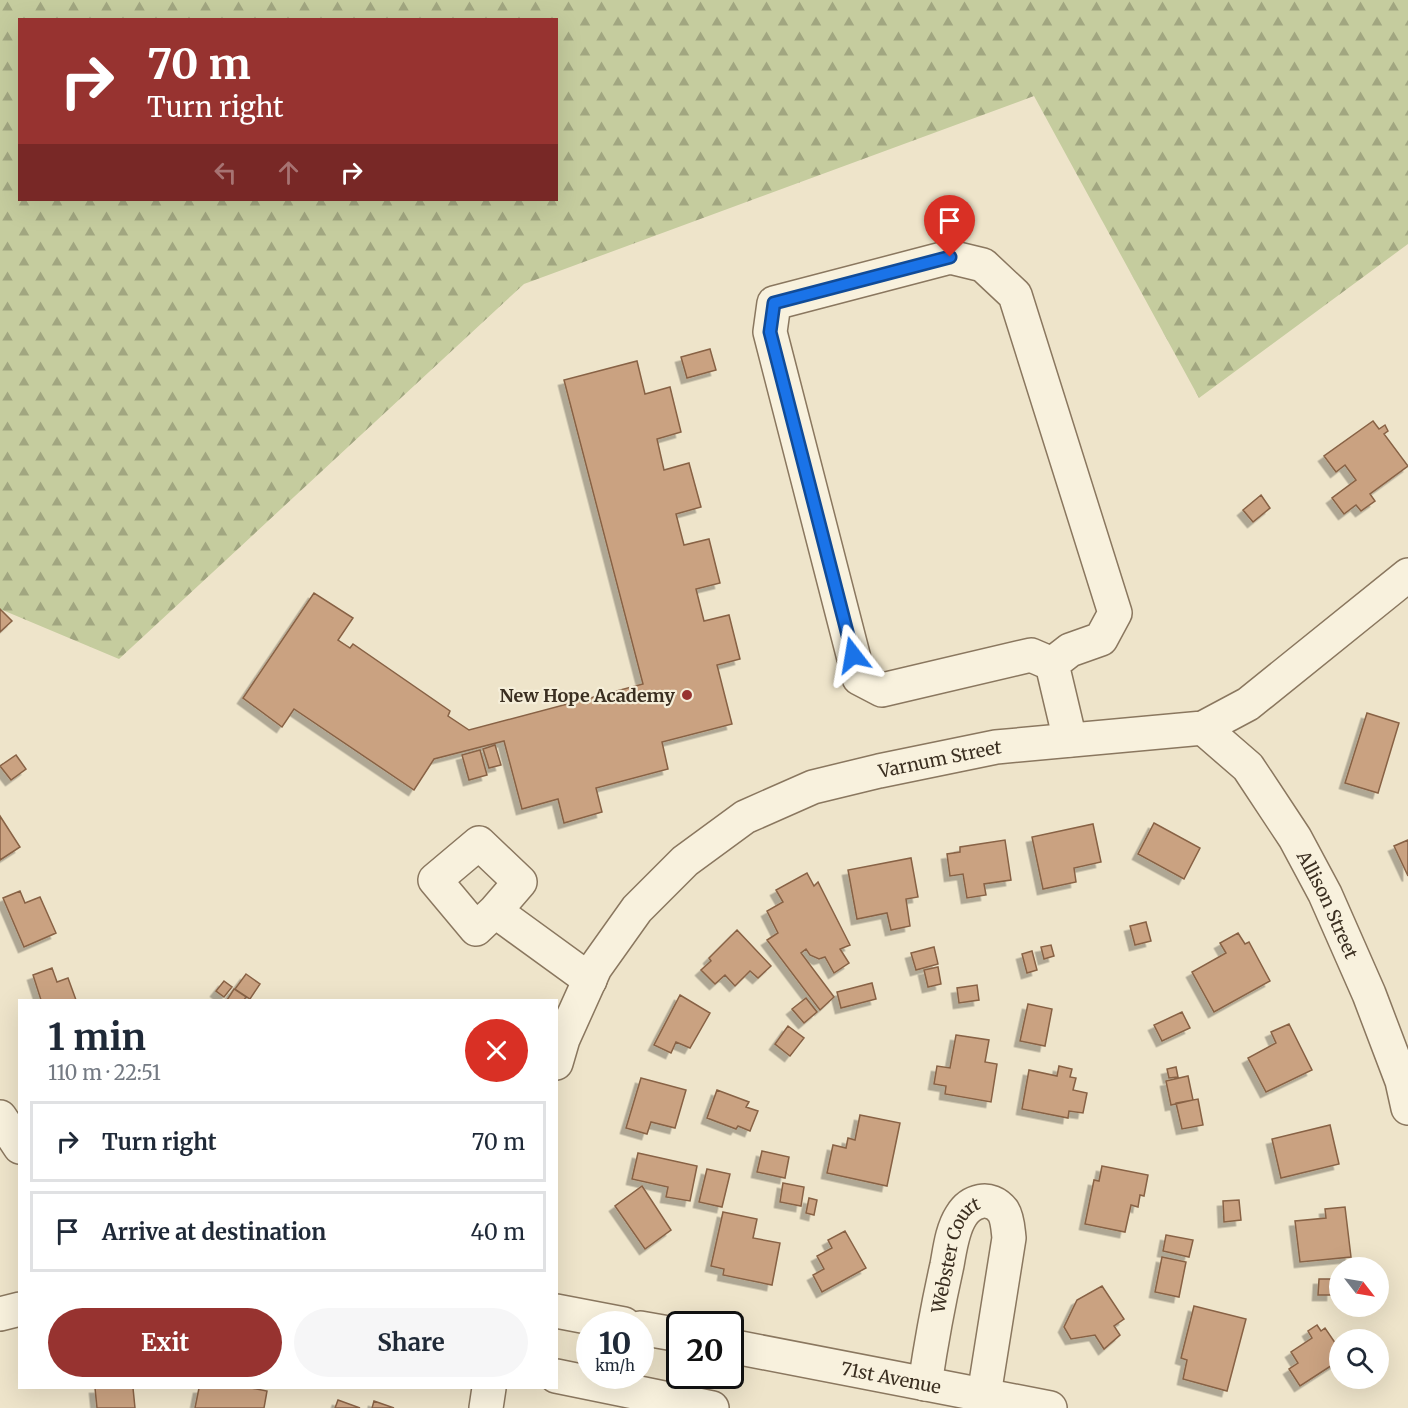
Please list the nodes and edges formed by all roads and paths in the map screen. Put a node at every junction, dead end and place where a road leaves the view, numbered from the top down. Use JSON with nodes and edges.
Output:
{"nodes":[{"id":1,"x":1408,"y":575,"type":"edge"},
{"id":2,"x":1052,"y":664,"type":"junction"},
{"id":3,"x":1203,"y":728,"type":"junction"},
{"id":4,"x":1070,"y":740,"type":"junction"},
{"id":5,"x":495,"y":911,"type":"dead end"},
{"id":6,"x":590,"y":980,"type":"junction"},
{"id":7,"x":558,"y":1056,"type":"edge"},
{"id":8,"x":1408,"y":1108,"type":"edge"},
{"id":9,"x":0,"y":1117,"type":"edge"},
{"id":10,"x":18,"y":1143,"type":"edge"},
{"id":11,"x":18,"y":1310,"type":"edge"},
{"id":12,"x":558,"y":1311,"type":"edge"},
{"id":13,"x":0,"y":1314,"type":"edge"},
{"id":14,"x":576,"y":1315,"type":"edge"},
{"id":15,"x":744,"y":1349,"type":"edge"},
{"id":16,"x":558,"y":1376,"type":"edge"},
{"id":17,"x":925,"y":1384,"type":"junction"},
{"id":18,"x":489,"y":1389,"type":"edge"},
{"id":19,"x":967,"y":1398,"type":"edge"},
{"id":20,"x":486,"y":1408,"type":"edge"},
{"id":21,"x":712,"y":1408,"type":"edge"},
{"id":22,"x":1050,"y":1408,"type":"edge"}],
"edges":[{"from":1,"to":3,"type":"street","name":"Varnum Street"},
{"from":2,"to":2,"type":"street"},
{"from":2,"to":4,"type":"street"},
{"from":3,"to":4,"type":"street","name":"Varnum Street"},
{"from":3,"to":8,"type":"street","name":"Allison Street"},
{"from":4,"to":6,"type":"street","name":"Varnum Street"},
{"from":5,"to":6,"type":"street"},
{"from":6,"to":7,"type":"street","name":"Varnum Street"},
{"from":9,"to":10,"type":"street"},
{"from":11,"to":13,"type":"street"},
{"from":12,"to":14,"type":"street"},
{"from":15,"to":17,"type":"street","name":"71st Avenue"},
{"from":16,"to":21,"type":"street"},
{"from":17,"to":19,"type":"street","name":"71st Avenue"},
{"from":17,"to":19,"type":"street","name":"Webster Court"},
{"from":18,"to":20,"type":"street"},
{"from":19,"to":22,"type":"street","name":"71st Avenue"}]}
